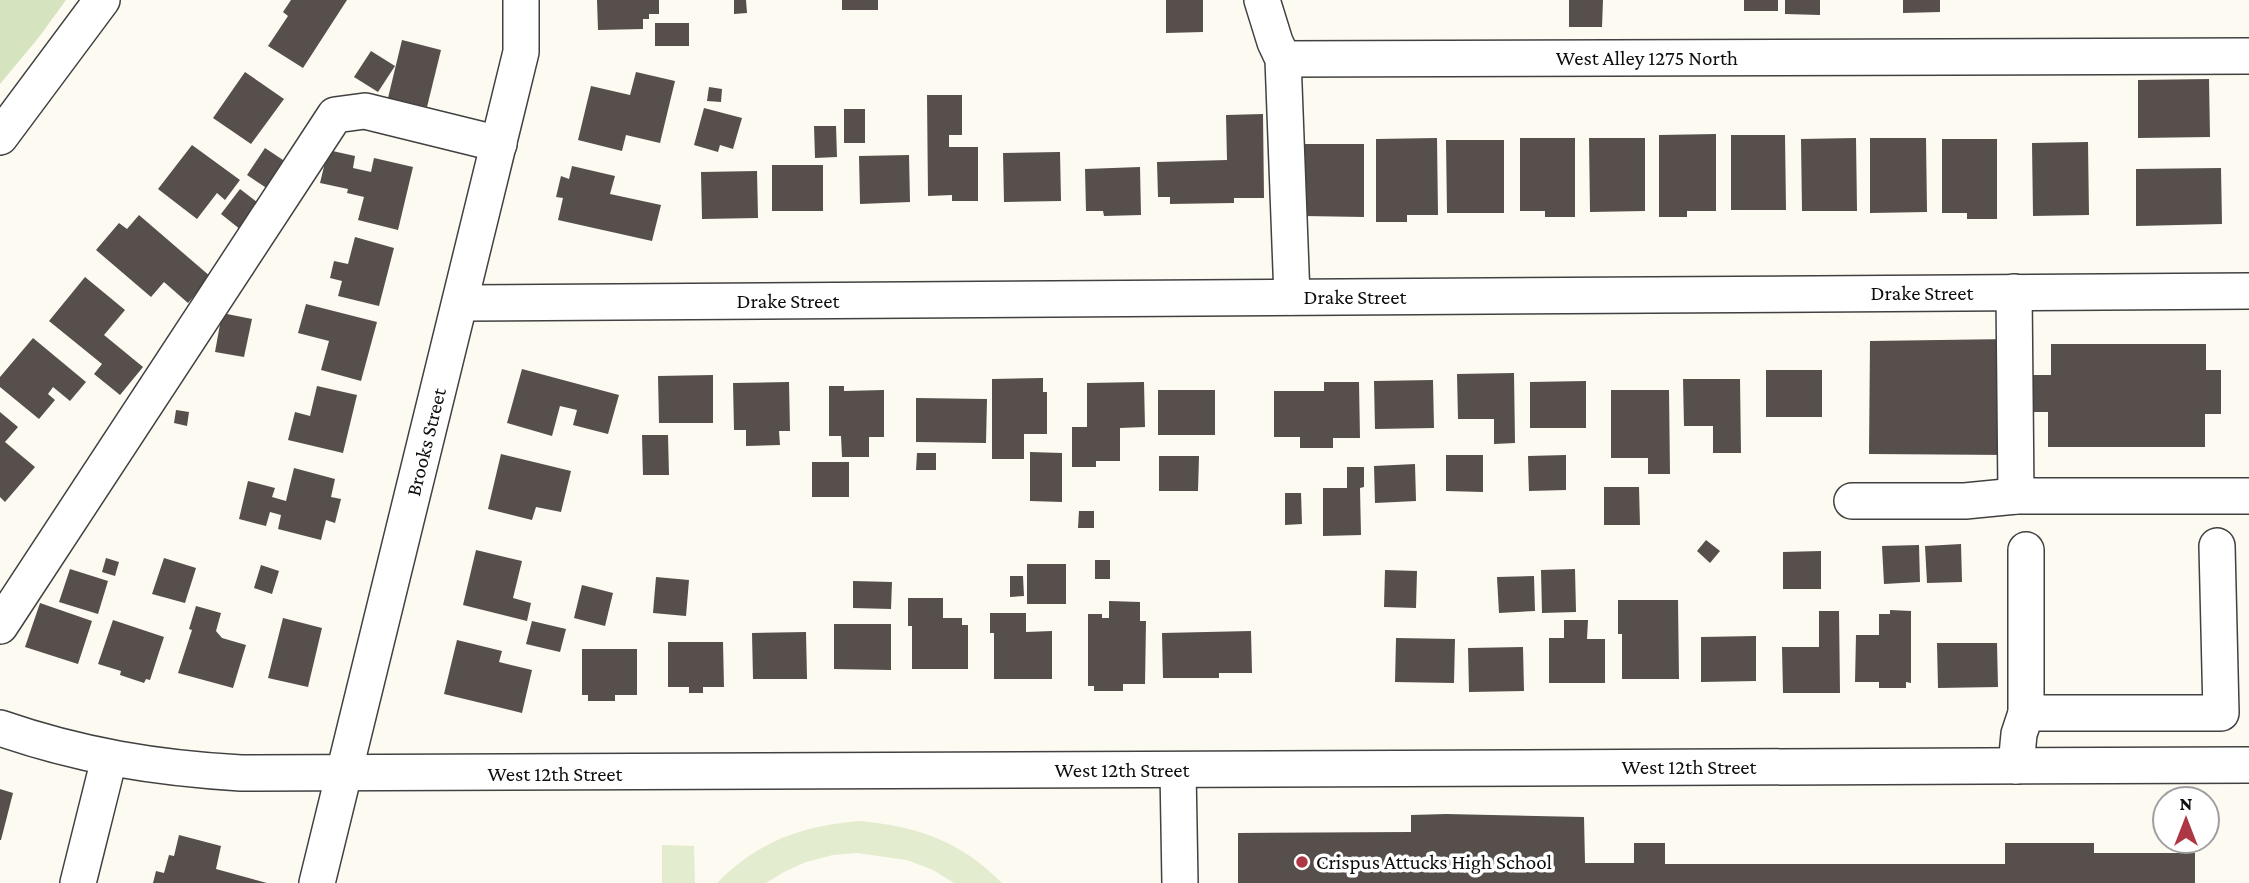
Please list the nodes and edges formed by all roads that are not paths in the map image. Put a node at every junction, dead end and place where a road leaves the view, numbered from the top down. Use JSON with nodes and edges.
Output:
{"nodes":[{"id":1,"x":102,"y":0,"type":"edge"},
{"id":2,"x":521,"y":0,"type":"edge"},
{"id":3,"x":1262,"y":0,"type":"edge"},
{"id":4,"x":2249,"y":56,"type":"edge"},
{"id":5,"x":1283,"y":59,"type":"junction"},
{"id":6,"x":0,"y":137,"type":"edge"},
{"id":7,"x":499,"y":144,"type":"junction"},
{"id":8,"x":2249,"y":290,"type":"edge"},
{"id":9,"x":2014,"y":292,"type":"junction"},
{"id":10,"x":1292,"y":297,"type":"junction"},
{"id":11,"x":460,"y":303,"type":"junction"},
{"id":12,"x":2015,"y":496,"type":"junction"},
{"id":13,"x":2249,"y":496,"type":"edge"},
{"id":14,"x":1852,"y":501,"type":"dead end"},
{"id":15,"x":2217,"y":546,"type":"dead end"},
{"id":16,"x":2026,"y":550,"type":"dead end"},
{"id":17,"x":0,"y":626,"type":"edge"},
{"id":18,"x":2026,"y":713,"type":"junction"},
{"id":19,"x":0,"y":728,"type":"edge"},
{"id":20,"x":109,"y":759,"type":"junction"},
{"id":21,"x":2249,"y":765,"type":"edge"},
{"id":22,"x":2015,"y":766,"type":"junction"},
{"id":23,"x":1178,"y":770,"type":"junction"},
{"id":24,"x":344,"y":775,"type":"junction"},
{"id":25,"x":78,"y":883,"type":"edge"},
{"id":26,"x":317,"y":883,"type":"edge"},
{"id":27,"x":1180,"y":883,"type":"edge"}],
"edges":[{"from":1,"to":6,"type":"street"},
{"from":2,"to":7,"type":"street","name":"Brooks Street"},
{"from":3,"to":5,"type":"street"},
{"from":4,"to":5,"type":"street","name":"West Alley 1275 North"},
{"from":5,"to":10,"type":"street"},
{"from":7,"to":11,"type":"street","name":"Brooks Street"},
{"from":7,"to":17,"type":"street"},
{"from":8,"to":9,"type":"street","name":"Drake Street"},
{"from":9,"to":10,"type":"street","name":"Drake Street"},
{"from":9,"to":12,"type":"street"},
{"from":10,"to":11,"type":"street","name":"Drake Street"},
{"from":11,"to":24,"type":"street","name":"Brooks Street"},
{"from":12,"to":13,"type":"street"},
{"from":12,"to":14,"type":"street"},
{"from":15,"to":18,"type":"street"},
{"from":16,"to":18,"type":"street"},
{"from":18,"to":22,"type":"street"},
{"from":19,"to":20,"type":"street","name":"West 12th Street"},
{"from":20,"to":24,"type":"street","name":"West 12th Street"},
{"from":20,"to":25,"type":"street"},
{"from":21,"to":22,"type":"street","name":"West 12th Street"},
{"from":22,"to":23,"type":"street","name":"West 12th Street"},
{"from":23,"to":24,"type":"street","name":"West 12th Street"},
{"from":23,"to":27,"type":"street"},
{"from":24,"to":26,"type":"street","name":"Brooks Street"}]}
